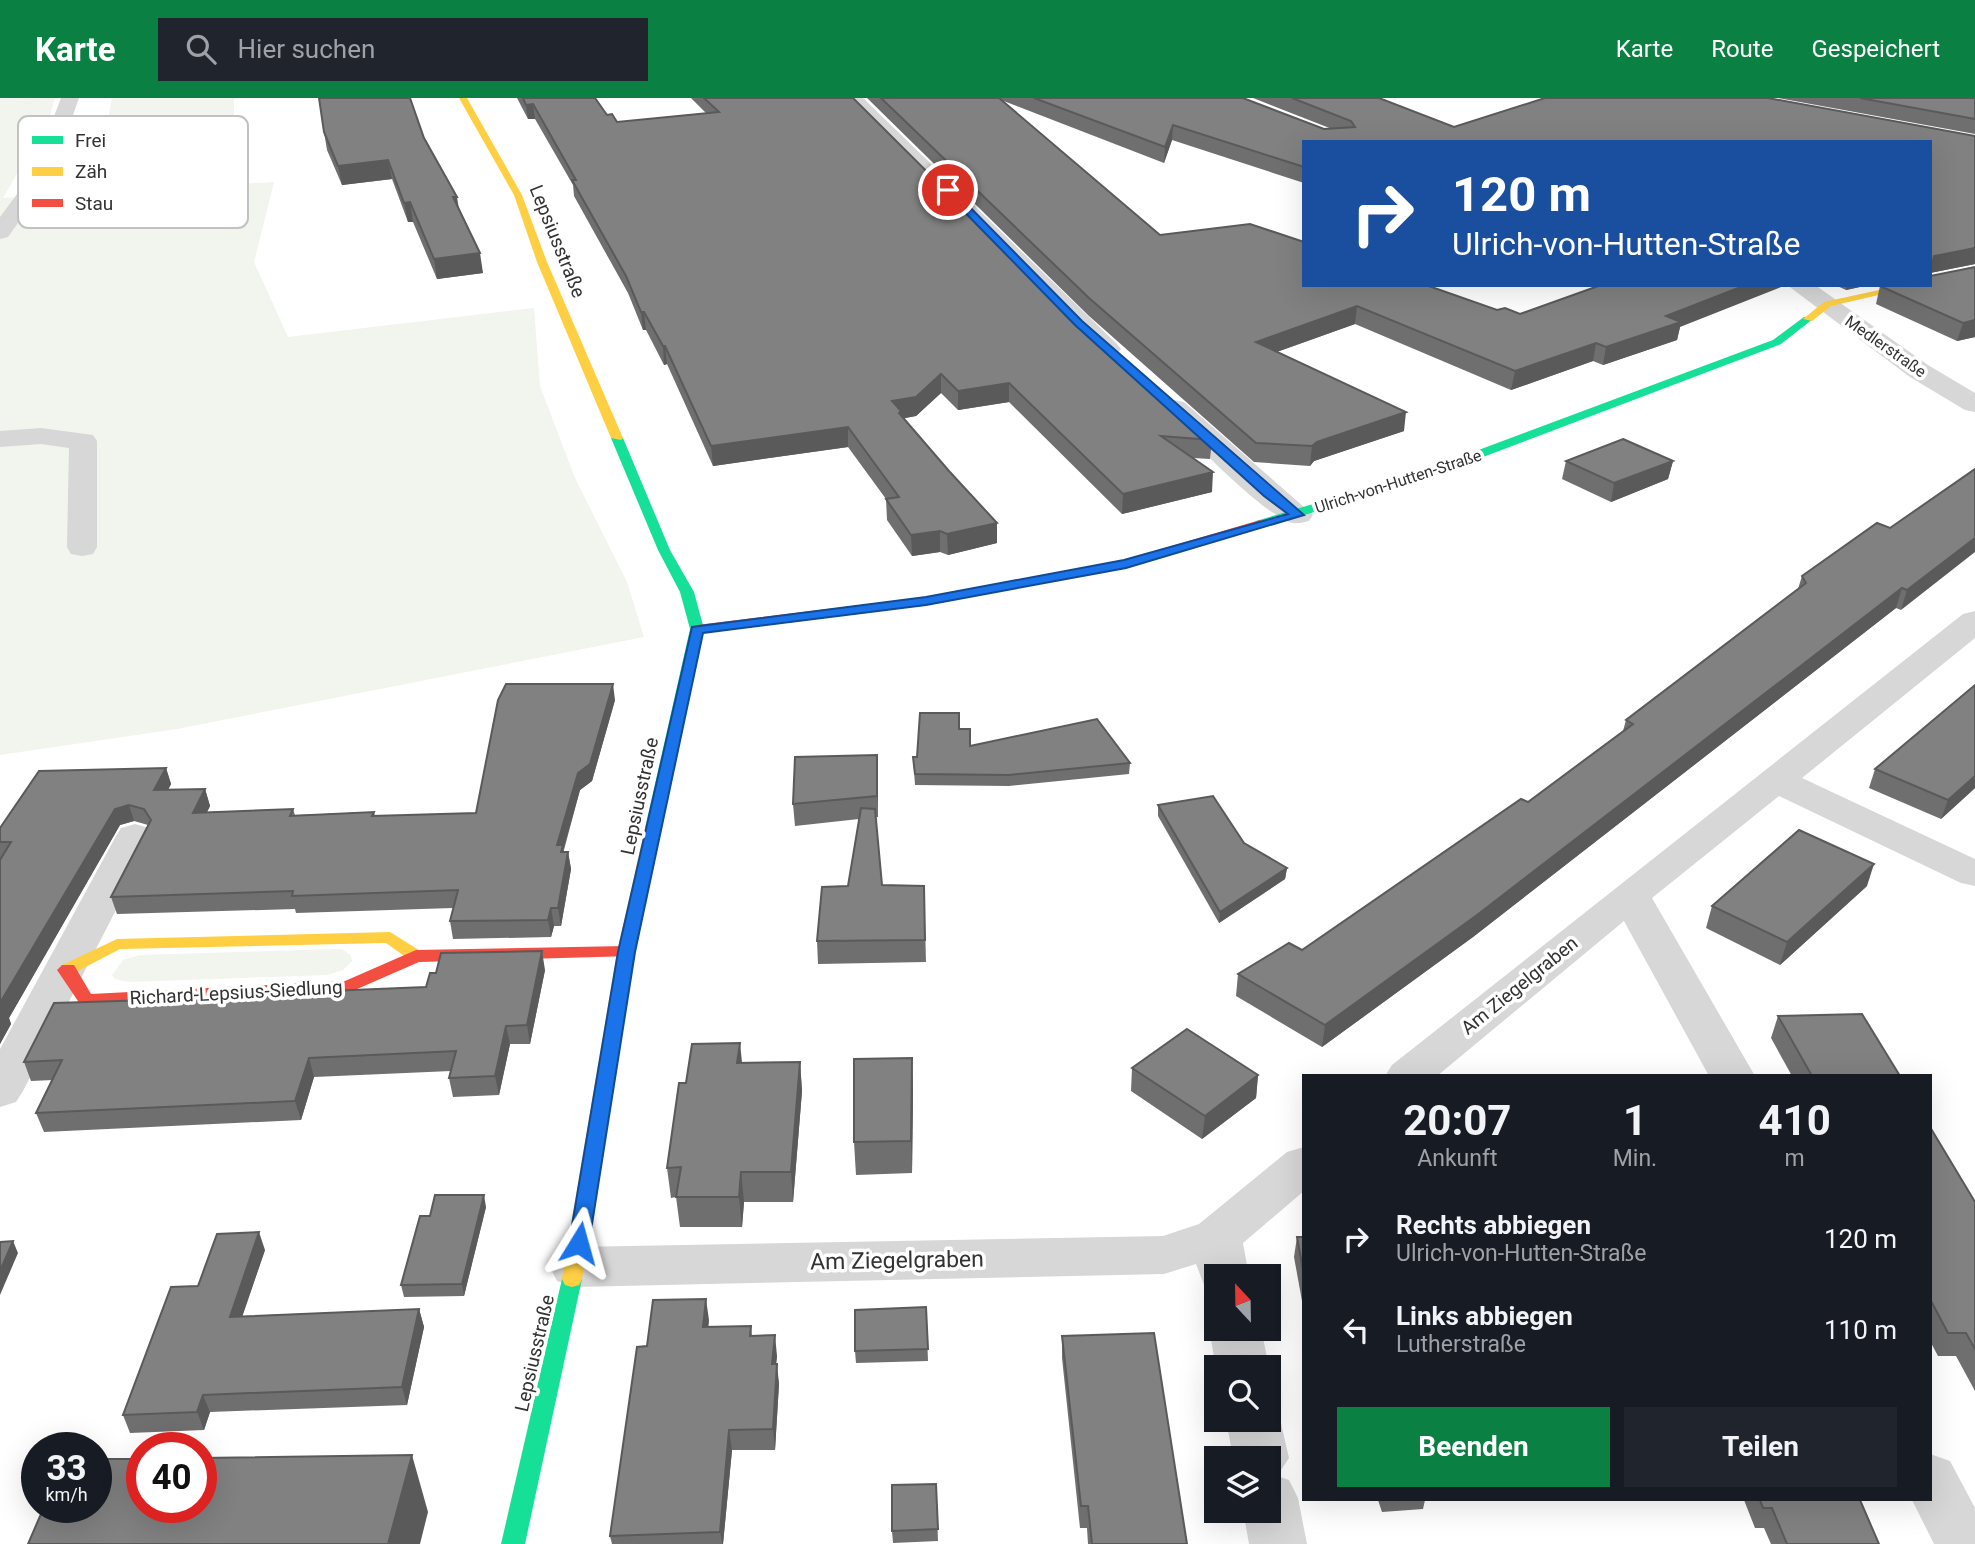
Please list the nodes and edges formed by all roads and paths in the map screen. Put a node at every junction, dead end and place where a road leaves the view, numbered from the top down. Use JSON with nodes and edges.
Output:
{"nodes":[{"id":1,"x":70,"y":98,"type":"edge"},
{"id":2,"x":463,"y":98,"type":"edge"},
{"id":3,"x":852,"y":98,"type":"edge"},
{"id":4,"x":63,"y":116,"type":"edge"},
{"id":5,"x":18,"y":208,"type":"edge"},
{"id":6,"x":0,"y":232,"type":"edge"},
{"id":7,"x":1803,"y":287,"type":"edge"},
{"id":8,"x":1910,"y":287,"type":"edge"},
{"id":9,"x":1828,"y":304,"type":"junction"},
{"id":10,"x":1128,"y":368,"type":"edge"},
{"id":11,"x":1158,"y":394,"type":"edge"},
{"id":12,"x":1975,"y":404,"type":"edge"},
{"id":13,"x":0,"y":439,"type":"edge"},
{"id":14,"x":1298,"y":515,"type":"junction"},
{"id":15,"x":82,"y":547,"type":"dead end"},
{"id":16,"x":1975,"y":621,"type":"edge"},
{"id":17,"x":697,"y":629,"type":"junction"},
{"id":18,"x":1777,"y":781,"type":"junction"},
{"id":19,"x":135,"y":836,"type":"dead end"},
{"id":20,"x":1975,"y":874,"type":"edge"},
{"id":21,"x":1631,"y":897,"type":"junction"},
{"id":22,"x":626,"y":952,"type":"junction"},
{"id":23,"x":416,"y":957,"type":"junction"},
{"id":24,"x":66,"y":970,"type":"junction"},
{"id":25,"x":1410,"y":1074,"type":"edge"},
{"id":26,"x":1731,"y":1074,"type":"edge"},
{"id":27,"x":0,"y":1091,"type":"edge"},
{"id":28,"x":1302,"y":1166,"type":"edge"},
{"id":29,"x":1220,"y":1257,"type":"edge"},
{"id":30,"x":575,"y":1267,"type":"junction"},
{"id":31,"x":1932,"y":1482,"type":"edge"},
{"id":32,"x":1274,"y":1523,"type":"edge"},
{"id":33,"x":513,"y":1544,"type":"edge"},
{"id":34,"x":1278,"y":1544,"type":"edge"},
{"id":35,"x":1964,"y":1544,"type":"edge"}],
"edges":[{"from":1,"to":4,"type":"street"},
{"from":2,"to":17,"type":"street","name":"Lepsiusstraße"},
{"from":3,"to":10,"type":"street"},
{"from":5,"to":6,"type":"street"},
{"from":7,"to":9,"type":"street","name":"Medlerstraße"},
{"from":8,"to":9,"type":"street"},
{"from":9,"to":12,"type":"street","name":"Medlerstraße"},
{"from":9,"to":14,"type":"street","name":"Ulrich-von-Hutten-Straße"},
{"from":11,"to":14,"type":"street"},
{"from":13,"to":15,"type":"street"},
{"from":14,"to":17,"type":"street","name":"Ulrich-von-Hutten-Straße"},
{"from":16,"to":18,"type":"street","name":"Am Ziegelgraben"},
{"from":17,"to":22,"type":"street","name":"Lepsiusstraße"},
{"from":18,"to":20,"type":"street"},
{"from":18,"to":21,"type":"street","name":"Am Ziegelgraben"},
{"from":19,"to":24,"type":"street"},
{"from":21,"to":25,"type":"street","name":"Am Ziegelgraben"},
{"from":21,"to":26,"type":"street"},
{"from":22,"to":23,"type":"street","name":"Richard-Lepsius-Siedlung"},
{"from":22,"to":30,"type":"street","name":"Lepsiusstraße"},
{"from":23,"to":24,"type":"street"},
{"from":23,"to":24,"type":"street","name":"Richard-Lepsius-Siedlung"},
{"from":24,"to":27,"type":"street"},
{"from":28,"to":29,"type":"street","name":"Am Ziegelgraben"},
{"from":29,"to":30,"type":"street","name":"Am Ziegelgraben"},
{"from":30,"to":33,"type":"street","name":"Lepsiusstraße"},
{"from":31,"to":35,"type":"street"},
{"from":32,"to":34,"type":"street"}]}
